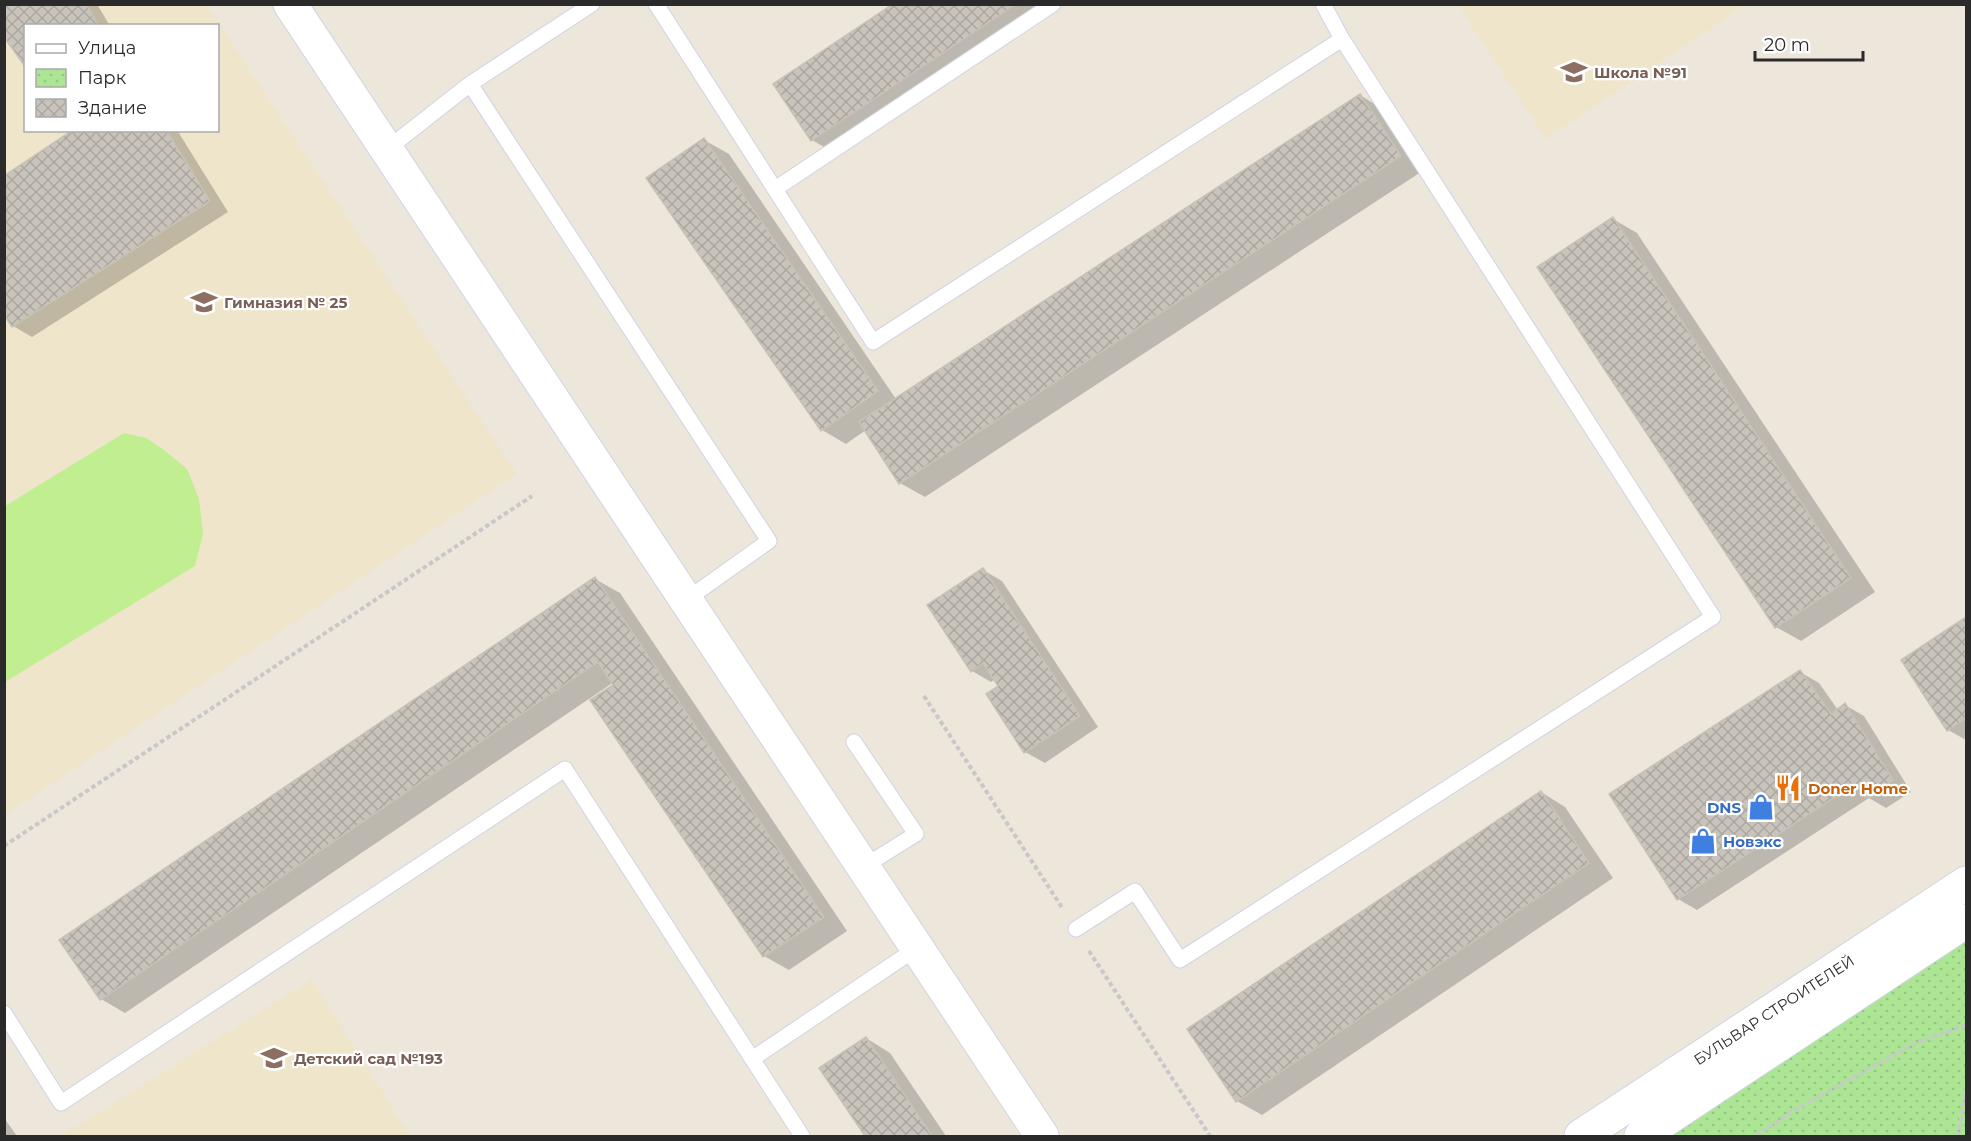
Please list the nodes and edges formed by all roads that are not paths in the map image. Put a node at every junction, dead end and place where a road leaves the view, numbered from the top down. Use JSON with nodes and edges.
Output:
{"nodes":[{"id":1,"x":290,"y":4,"type":"edge"},
{"id":2,"x":592,"y":4,"type":"edge"},
{"id":3,"x":656,"y":4,"type":"edge"},
{"id":4,"x":1053,"y":4,"type":"edge"},
{"id":5,"x":1323,"y":4,"type":"edge"},
{"id":6,"x":1342,"y":39,"type":"junction"},
{"id":7,"x":470,"y":84,"type":"junction"},
{"id":8,"x":386,"y":150,"type":"junction"},
{"id":9,"x":775,"y":189,"type":"junction"},
{"id":10,"x":686,"y":600,"type":"junction"},
{"id":11,"x":854,"y":742,"type":"dead end"},
{"id":12,"x":863,"y":867,"type":"junction"},
{"id":13,"x":1966,"y":883,"type":"edge"},
{"id":14,"x":1966,"y":921,"type":"edge"},
{"id":15,"x":1076,"y":929,"type":"dead end"},
{"id":16,"x":917,"y":948,"type":"junction"},
{"id":17,"x":4,"y":1013,"type":"edge"},
{"id":18,"x":752,"y":1059,"type":"junction"},
{"id":19,"x":802,"y":1137,"type":"edge"},
{"id":20,"x":1042,"y":1137,"type":"edge"},
{"id":21,"x":1581,"y":1137,"type":"edge"},
{"id":22,"x":1641,"y":1137,"type":"edge"}],
"edges":[{"from":1,"to":8,"type":"street"},
{"from":2,"to":7,"type":"lane"},
{"from":3,"to":9,"type":"lane"},
{"from":4,"to":9,"type":"lane"},
{"from":5,"to":6,"type":"lane"},
{"from":6,"to":9,"type":"lane"},
{"from":6,"to":15,"type":"lane"},
{"from":7,"to":8,"type":"lane"},
{"from":7,"to":10,"type":"lane"},
{"from":8,"to":10,"type":"street"},
{"from":10,"to":12,"type":"street"},
{"from":11,"to":12,"type":"lane"},
{"from":12,"to":16,"type":"street"},
{"from":13,"to":21,"type":"street","name":"БУЛЬВАР СТРОИТЕЛЕЙ"},
{"from":14,"to":22,"type":"street","name":"БУЛЬВАР СТРОИТЕЛЕЙ"},
{"from":16,"to":18,"type":"lane"},
{"from":16,"to":20,"type":"street"},
{"from":17,"to":18,"type":"lane"},
{"from":18,"to":19,"type":"lane"}]}
